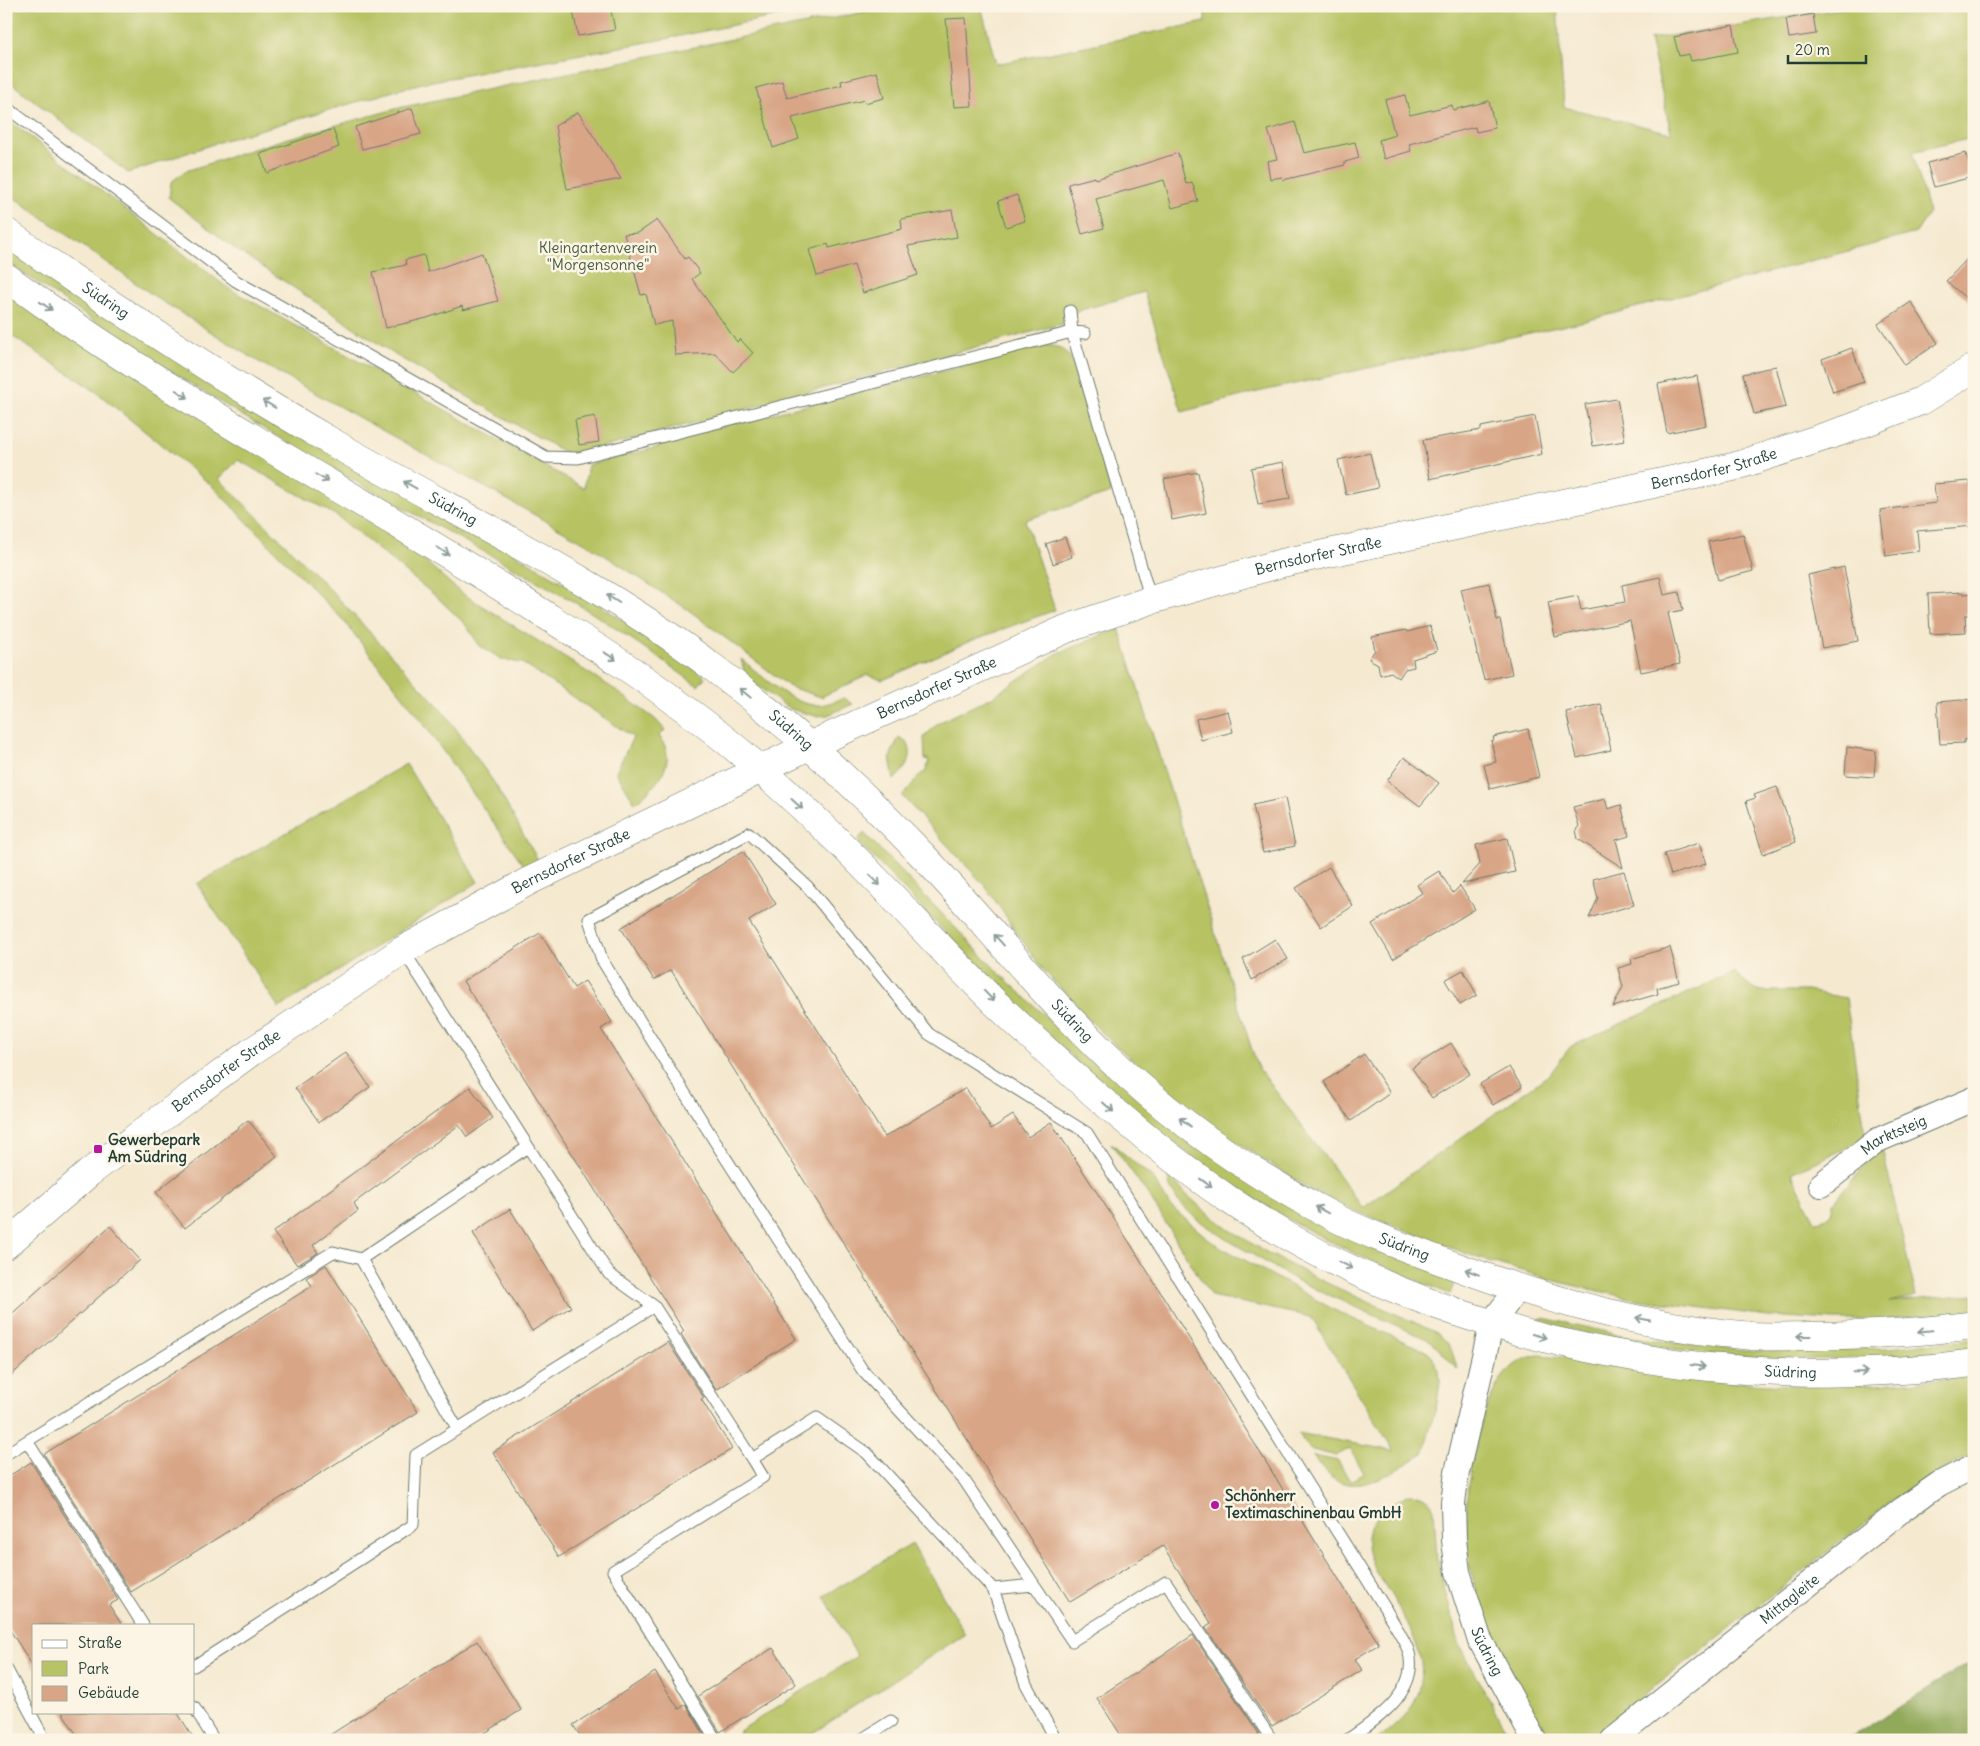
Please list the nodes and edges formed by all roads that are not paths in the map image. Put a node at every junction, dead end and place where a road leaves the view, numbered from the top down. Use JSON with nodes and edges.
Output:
{"nodes":[{"id":1,"x":6,"y":107,"type":"edge"},
{"id":2,"x":6,"y":232,"type":"edge"},
{"id":3,"x":6,"y":277,"type":"edge"},
{"id":4,"x":1070,"y":311,"type":"dead end"},
{"id":5,"x":1072,"y":332,"type":"junction"},
{"id":6,"x":1085,"y":333,"type":"dead end"},
{"id":7,"x":1973,"y":372,"type":"edge"},
{"id":8,"x":1151,"y":600,"type":"junction"},
{"id":9,"x":809,"y":746,"type":"junction"},
{"id":10,"x":760,"y":771,"type":"junction"},
{"id":11,"x":403,"y":950,"type":"junction"},
{"id":12,"x":1974,"y":1099,"type":"edge"},
{"id":13,"x":528,"y":1147,"type":"junction"},
{"id":14,"x":1821,"y":1185,"type":"dead end"},
{"id":15,"x":6,"y":1244,"type":"edge"},
{"id":16,"x":361,"y":1259,"type":"junction"},
{"id":17,"x":1517,"y":1290,"type":"junction"},
{"id":18,"x":654,"y":1306,"type":"junction"},
{"id":19,"x":1492,"y":1322,"type":"junction"},
{"id":20,"x":1974,"y":1325,"type":"edge"},
{"id":21,"x":1974,"y":1363,"type":"edge"},
{"id":22,"x":457,"y":1428,"type":"junction"},
{"id":23,"x":28,"y":1441,"type":"junction"},
{"id":24,"x":6,"y":1454,"type":"edge"},
{"id":25,"x":752,"y":1459,"type":"junction"},
{"id":26,"x":1974,"y":1466,"type":"edge"},
{"id":27,"x":1034,"y":1585,"type":"junction"},
{"id":28,"x":993,"y":1589,"type":"junction"},
{"id":29,"x":141,"y":1624,"type":"edge"},
{"id":30,"x":195,"y":1665,"type":"edge"},
{"id":31,"x":6,"y":1668,"type":"edge"},
{"id":32,"x":195,"y":1709,"type":"edge"},
{"id":33,"x":891,"y":1721,"type":"dead end"},
{"id":34,"x":45,"y":1740,"type":"edge"},
{"id":35,"x":214,"y":1740,"type":"edge"},
{"id":36,"x":716,"y":1740,"type":"edge"},
{"id":37,"x":861,"y":1740,"type":"edge"},
{"id":38,"x":1056,"y":1740,"type":"edge"},
{"id":39,"x":1272,"y":1740,"type":"edge"},
{"id":40,"x":1347,"y":1740,"type":"edge"},
{"id":41,"x":1534,"y":1740,"type":"edge"},
{"id":42,"x":1613,"y":1740,"type":"edge"}],
"edges":[{"from":1,"to":5,"type":"lane"},
{"from":9,"to":2,"type":"main road","name":"Südring","one_way":true},
{"from":3,"to":10,"type":"main road","name":"Südring","one_way":true},
{"from":4,"to":5,"type":"lane"},
{"from":5,"to":6,"type":"lane"},
{"from":5,"to":8,"type":"lane"},
{"from":7,"to":8,"type":"main road","name":"Bernsdorfer Straße"},
{"from":8,"to":9,"type":"main road","name":"Bernsdorfer Straße"},
{"from":9,"to":10,"type":"main road","name":"Bernsdorfer Straße"},
{"from":17,"to":9,"type":"main road","name":"Südring","one_way":true},
{"from":10,"to":11,"type":"main road","name":"Bernsdorfer Straße"},
{"from":10,"to":19,"type":"main road","name":"Südring","one_way":true},
{"from":11,"to":13,"type":"lane"},
{"from":11,"to":15,"type":"main road","name":"Bernsdorfer Straße"},
{"from":12,"to":14,"type":"street","name":"Marktsteig"},
{"from":13,"to":16,"type":"lane"},
{"from":13,"to":18,"type":"lane"},
{"from":16,"to":22,"type":"lane"},
{"from":16,"to":23,"type":"lane"},
{"from":17,"to":19,"type":"street","name":"Südring"},
{"from":20,"to":17,"type":"main road","name":"Südring","one_way":true},
{"from":18,"to":22,"type":"lane"},
{"from":18,"to":25,"type":"lane"},
{"from":19,"to":21,"type":"main road","name":"Südring","one_way":true},
{"from":19,"to":41,"type":"street","name":"Südring"},
{"from":22,"to":30,"type":"lane"},
{"from":23,"to":24,"type":"lane"},
{"from":23,"to":29,"type":"lane"},
{"from":25,"to":28,"type":"lane"},
{"from":25,"to":36,"type":"lane"},
{"from":26,"to":42,"type":"street","name":"Mittagleite"},
{"from":27,"to":28,"type":"lane"},
{"from":27,"to":39,"type":"lane"},
{"from":27,"to":40,"type":"lane"},
{"from":28,"to":38,"type":"lane"},
{"from":31,"to":34,"type":"lane"},
{"from":32,"to":35,"type":"lane"},
{"from":33,"to":37,"type":"lane"}]}
